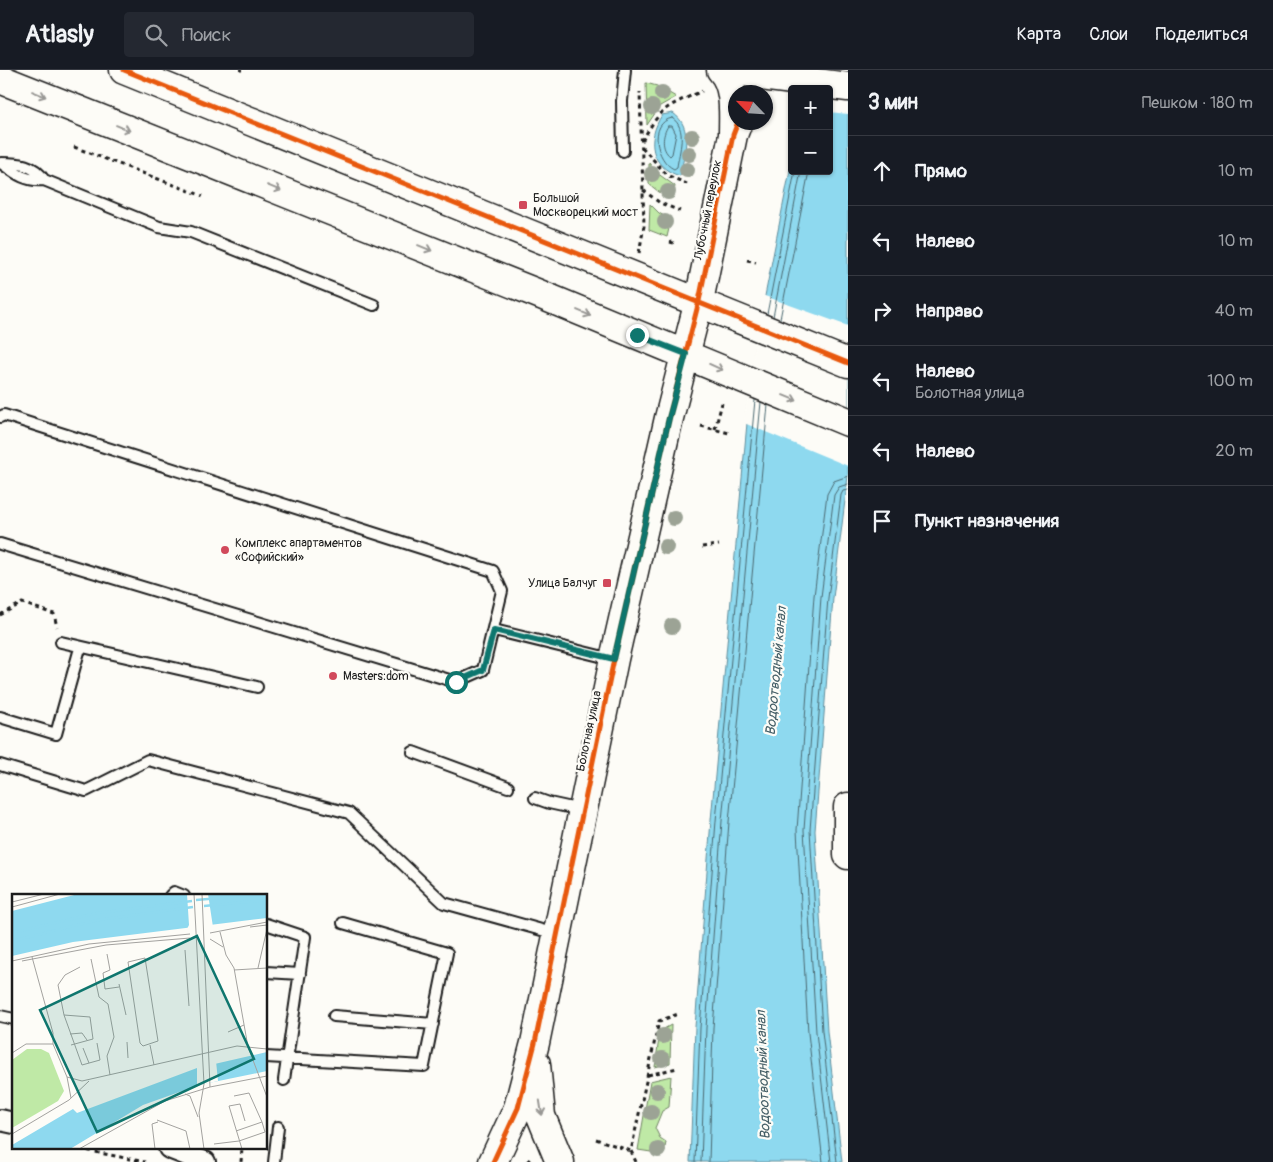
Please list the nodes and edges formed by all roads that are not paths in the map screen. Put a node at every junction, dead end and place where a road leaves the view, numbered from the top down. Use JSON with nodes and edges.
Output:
{"nodes":[{"id":1,"x":124,"y":70,"type":"edge"},
{"id":2,"x":625,"y":70,"type":"edge"},
{"id":3,"x":721,"y":70,"type":"edge"},
{"id":4,"x":754,"y":77,"type":"edge"},
{"id":5,"x":0,"y":79,"type":"edge"},
{"id":6,"x":728,"y":85,"type":"edge"},
{"id":7,"x":848,"y":87,"type":"edge"},
{"id":8,"x":735,"y":130,"type":"edge"},
{"id":9,"x":623,"y":152,"type":"dead end"},
{"id":10,"x":1,"y":162,"type":"edge"},
{"id":11,"x":700,"y":301,"type":"junction"},
{"id":12,"x":374,"y":305,"type":"dead end"},
{"id":13,"x":686,"y":354,"type":"junction"},
{"id":14,"x":848,"y":363,"type":"edge"},
{"id":15,"x":0,"y":417,"type":"edge"},
{"id":16,"x":848,"y":422,"type":"edge"},
{"id":17,"x":0,"y":544,"type":"edge"},
{"id":18,"x":494,"y":630,"type":"junction"},
{"id":19,"x":61,"y":642,"type":"road end"},
{"id":20,"x":80,"y":648,"type":"junction"},
{"id":21,"x":614,"y":659,"type":"junction"},
{"id":22,"x":256,"y":687,"type":"dead end"},
{"id":23,"x":0,"y":717,"type":"edge"},
{"id":24,"x":413,"y":752,"type":"dead end"},
{"id":25,"x":0,"y":765,"type":"edge"},
{"id":26,"x":508,"y":787,"type":"dead end"},
{"id":27,"x":535,"y":798,"type":"dead end"},
{"id":28,"x":848,"y":807,"type":"edge"},
{"id":29,"x":582,"y":810,"type":"junction"},
{"id":30,"x":848,"y":855,"type":"edge"},
{"id":31,"x":342,"y":923,"type":"dead end"},
{"id":32,"x":268,"y":925,"type":"edge"},
{"id":33,"x":556,"y":934,"type":"junction"},
{"id":34,"x":268,"y":972,"type":"edge"},
{"id":35,"x":300,"y":974,"type":"junction"},
{"id":36,"x":334,"y":1016,"type":"dead end"},
{"id":37,"x":433,"y":1024,"type":"junction"},
{"id":38,"x":534,"y":1042,"type":"junction"},
{"id":39,"x":268,"y":1057,"type":"edge"},
{"id":40,"x":287,"y":1060,"type":"junction"},
{"id":41,"x":284,"y":1080,"type":"dead end"},
{"id":42,"x":278,"y":1127,"type":"dead end"},
{"id":43,"x":174,"y":1150,"type":"edge"},
{"id":44,"x":204,"y":1162,"type":"edge"},
{"id":45,"x":274,"y":1162,"type":"edge"},
{"id":46,"x":493,"y":1162,"type":"edge"},
{"id":47,"x":560,"y":1162,"type":"edge"}],
"edges":[{"from":1,"to":11,"type":"street"},
{"from":2,"to":9,"type":"lane"},
{"from":3,"to":6,"type":"street","name":"Лубочный переулок"},
{"from":4,"to":7,"type":"street"},
{"from":5,"to":13,"type":"street","one_way":true,"bridge":true},
{"from":8,"to":11,"type":"street","name":"Лубочный переулок"},
{"from":10,"to":12,"type":"lane"},
{"from":11,"to":13,"type":"street","name":"Болотная улица"},
{"from":11,"to":14,"type":"street"},
{"from":13,"to":16,"type":"street","one_way":true},
{"from":13,"to":21,"type":"street","name":"Болотная улица"},
{"from":15,"to":18,"type":"lane"},
{"from":17,"to":18,"type":"lane"},
{"from":18,"to":21,"type":"lane"},
{"from":19,"to":20,"type":"lane"},
{"from":20,"to":22,"type":"lane"},
{"from":20,"to":23,"type":"lane"},
{"from":21,"to":29,"type":"street","name":"Болотная улица"},
{"from":24,"to":26,"type":"lane"},
{"from":25,"to":33,"type":"lane"},
{"from":27,"to":29,"type":"lane"},
{"from":28,"to":30,"type":"street"},
{"from":29,"to":33,"type":"street","name":"Болотная улица"},
{"from":31,"to":37,"type":"lane"},
{"from":32,"to":35,"type":"lane"},
{"from":33,"to":38,"type":"street","name":"Болотная улица"},
{"from":34,"to":35,"type":"lane"},
{"from":35,"to":40,"type":"lane"},
{"from":36,"to":37,"type":"lane"},
{"from":37,"to":40,"type":"lane"},
{"from":38,"to":46,"type":"street","name":"Болотная улица"},
{"from":38,"to":47,"type":"street","name":"Болотная улица","one_way":true},
{"from":39,"to":40,"type":"lane"},
{"from":40,"to":41,"type":"lane"},
{"from":42,"to":45,"type":"lane"},
{"from":43,"to":44,"type":"street"}]}
